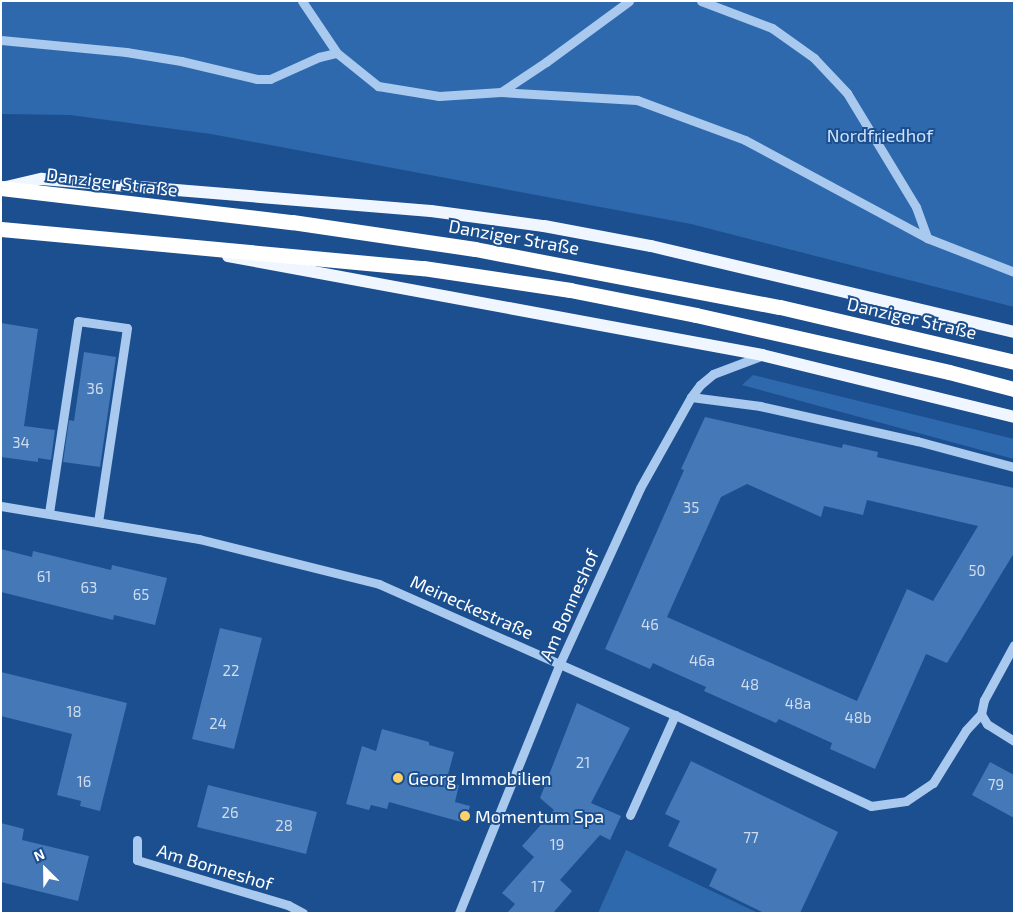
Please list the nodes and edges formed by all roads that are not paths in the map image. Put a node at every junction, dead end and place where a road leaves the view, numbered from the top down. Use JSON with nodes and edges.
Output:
{"nodes":[{"id":1,"x":302,"y":1,"type":"edge"},
{"id":2,"x":629,"y":1,"type":"edge"},
{"id":3,"x":701,"y":1,"type":"edge"},
{"id":4,"x":1,"y":40,"type":"edge"},
{"id":5,"x":337,"y":52,"type":"junction"},
{"id":6,"x":501,"y":92,"type":"junction"},
{"id":7,"x":1,"y":188,"type":"edge"},
{"id":8,"x":1,"y":229,"type":"edge"},
{"id":9,"x":927,"y":238,"type":"junction"},
{"id":10,"x":156,"y":244,"type":"junction"},
{"id":11,"x":1014,"y":272,"type":"edge"},
{"id":12,"x":1014,"y":332,"type":"edge"},
{"id":13,"x":762,"y":355,"type":"junction"},
{"id":14,"x":1014,"y":362,"type":"edge"},
{"id":15,"x":1014,"y":389,"type":"edge"},
{"id":16,"x":691,"y":397,"type":"junction"},
{"id":17,"x":1014,"y":417,"type":"edge"},
{"id":18,"x":1014,"y":467,"type":"edge"},
{"id":19,"x":1,"y":506,"type":"edge"},
{"id":20,"x":49,"y":513,"type":"junction"},
{"id":21,"x":98,"y":522,"type":"junction"},
{"id":22,"x":1014,"y":645,"type":"edge"},
{"id":23,"x":560,"y":663,"type":"junction"},
{"id":24,"x":981,"y":714,"type":"junction"},
{"id":25,"x":675,"y":715,"type":"junction"},
{"id":26,"x":1014,"y":741,"type":"edge"},
{"id":27,"x":630,"y":815,"type":"dead end"},
{"id":28,"x":137,"y":840,"type":"dead end"},
{"id":29,"x":302,"y":913,"type":"edge"},
{"id":30,"x":459,"y":913,"type":"edge"}],
"edges":[{"from":1,"to":5,"type":"street"},
{"from":2,"to":6,"type":"street"},
{"from":3,"to":9,"type":"street"},
{"from":4,"to":5,"type":"street"},
{"from":5,"to":6,"type":"street"},
{"from":6,"to":9,"type":"street"},
{"from":7,"to":12,"type":"main road","name":"Danziger Straße"},
{"from":7,"to":14,"type":"highway","name":"Danziger Straße"},
{"from":8,"to":10,"type":"highway"},
{"from":9,"to":11,"type":"street"},
{"from":10,"to":13,"type":"main road"},
{"from":10,"to":15,"type":"highway"},
{"from":13,"to":16,"type":"street","name":"Am Bonneshof"},
{"from":13,"to":17,"type":"main road"},
{"from":16,"to":18,"type":"street"},
{"from":16,"to":23,"type":"street","name":"Am Bonneshof"},
{"from":19,"to":20,"type":"street","name":"Meineckestraße"},
{"from":20,"to":21,"type":"street","name":"Meineckestraße"},
{"from":20,"to":21,"type":"street"},
{"from":21,"to":23,"type":"street","name":"Meineckestraße"},
{"from":22,"to":24,"type":"street"},
{"from":23,"to":25,"type":"street","name":"Meineckestraße"},
{"from":23,"to":30,"type":"street","name":"Am Bonneshof"},
{"from":24,"to":25,"type":"street","name":"Meineckestraße"},
{"from":24,"to":26,"type":"street"},
{"from":25,"to":27,"type":"street"},
{"from":28,"to":29,"type":"street","name":"Am Bonneshof"}]}
